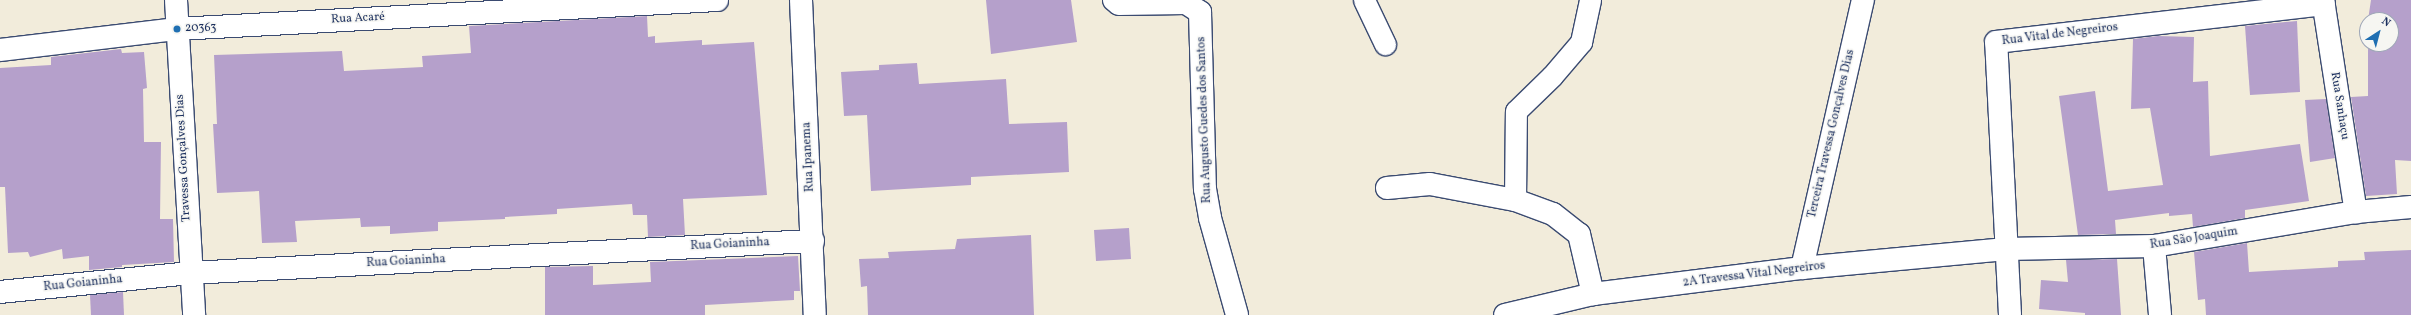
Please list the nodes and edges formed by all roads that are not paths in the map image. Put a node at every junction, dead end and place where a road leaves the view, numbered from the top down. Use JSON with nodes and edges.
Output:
{"nodes":[{"id":1,"x":176,"y":0,"type":"edge"},
{"id":2,"x":717,"y":0,"type":"edge"},
{"id":3,"x":801,"y":0,"type":"edge"},
{"id":4,"x":1114,"y":0,"type":"edge"},
{"id":5,"x":1364,"y":0,"type":"edge"},
{"id":6,"x":1590,"y":0,"type":"edge"},
{"id":7,"x":1863,"y":0,"type":"edge"},
{"id":8,"x":2323,"y":2,"type":"edge"},
{"id":9,"x":177,"y":29,"type":"junction"},
{"id":10,"x":1384,"y":44,"type":"dead end"},
{"id":11,"x":0,"y":50,"type":"edge"},
{"id":12,"x":1387,"y":188,"type":"dead end"},
{"id":13,"x":1515,"y":200,"type":"junction"},
{"id":14,"x":2411,"y":207,"type":"edge"},
{"id":15,"x":2356,"y":212,"type":"junction"},
{"id":16,"x":814,"y":241,"type":"junction"},
{"id":17,"x":2154,"y":246,"type":"junction"},
{"id":18,"x":2006,"y":249,"type":"junction"},
{"id":19,"x":1802,"y":268,"type":"junction"},
{"id":20,"x":189,"y":273,"type":"junction"},
{"id":21,"x":0,"y":292,"type":"edge"},
{"id":22,"x":1593,"y":294,"type":"junction"},
{"id":23,"x":194,"y":315,"type":"edge"},
{"id":24,"x":815,"y":315,"type":"edge"},
{"id":25,"x":1237,"y":315,"type":"edge"},
{"id":26,"x":1505,"y":315,"type":"edge"},
{"id":27,"x":2010,"y":315,"type":"edge"},
{"id":28,"x":2160,"y":315,"type":"edge"}],
"edges":[{"from":1,"to":9,"type":"street","name":"Travessa Gonçalves Dias"},
{"from":2,"to":9,"type":"street","name":"Rua Acaré"},
{"from":3,"to":16,"type":"street","name":"Rua Ipanema"},
{"from":4,"to":25,"type":"street","name":"Rua Augusto Guedes dos Santos"},
{"from":5,"to":10,"type":"street"},
{"from":6,"to":13,"type":"street"},
{"from":7,"to":19,"type":"street","name":"Terceira Travessa Gonçalves Dias"},
{"from":8,"to":15,"type":"street","name":"Rua Sanhaçu"},
{"from":8,"to":18,"type":"street","name":"Rua Vital de Negreiros"},
{"from":9,"to":11,"type":"street","name":"Rua Acaré"},
{"from":9,"to":20,"type":"street","name":"Travessa Gonçalves Dias"},
{"from":12,"to":13,"type":"street"},
{"from":13,"to":22,"type":"street"},
{"from":14,"to":15,"type":"street","name":"Rua São Joaquim"},
{"from":15,"to":17,"type":"street","name":"Rua São Joaquim"},
{"from":16,"to":20,"type":"street","name":"Rua Goianinha"},
{"from":16,"to":24,"type":"street","name":"Rua Ipanema"},
{"from":17,"to":18,"type":"street","name":"Rua São Joaquim"},
{"from":17,"to":28,"type":"street"},
{"from":18,"to":19,"type":"street","name":"2A Travessa Vital Negreiros"},
{"from":18,"to":27,"type":"street","name":"Rua Vital de Negreiros"},
{"from":19,"to":22,"type":"street","name":"2A Travessa Vital Negreiros"},
{"from":20,"to":21,"type":"street","name":"Rua Goianinha"},
{"from":20,"to":23,"type":"street","name":"Travessa Gonçalves Dias"},
{"from":22,"to":26,"type":"street","name":"2A Travessa Vital Negreiros"}]}
